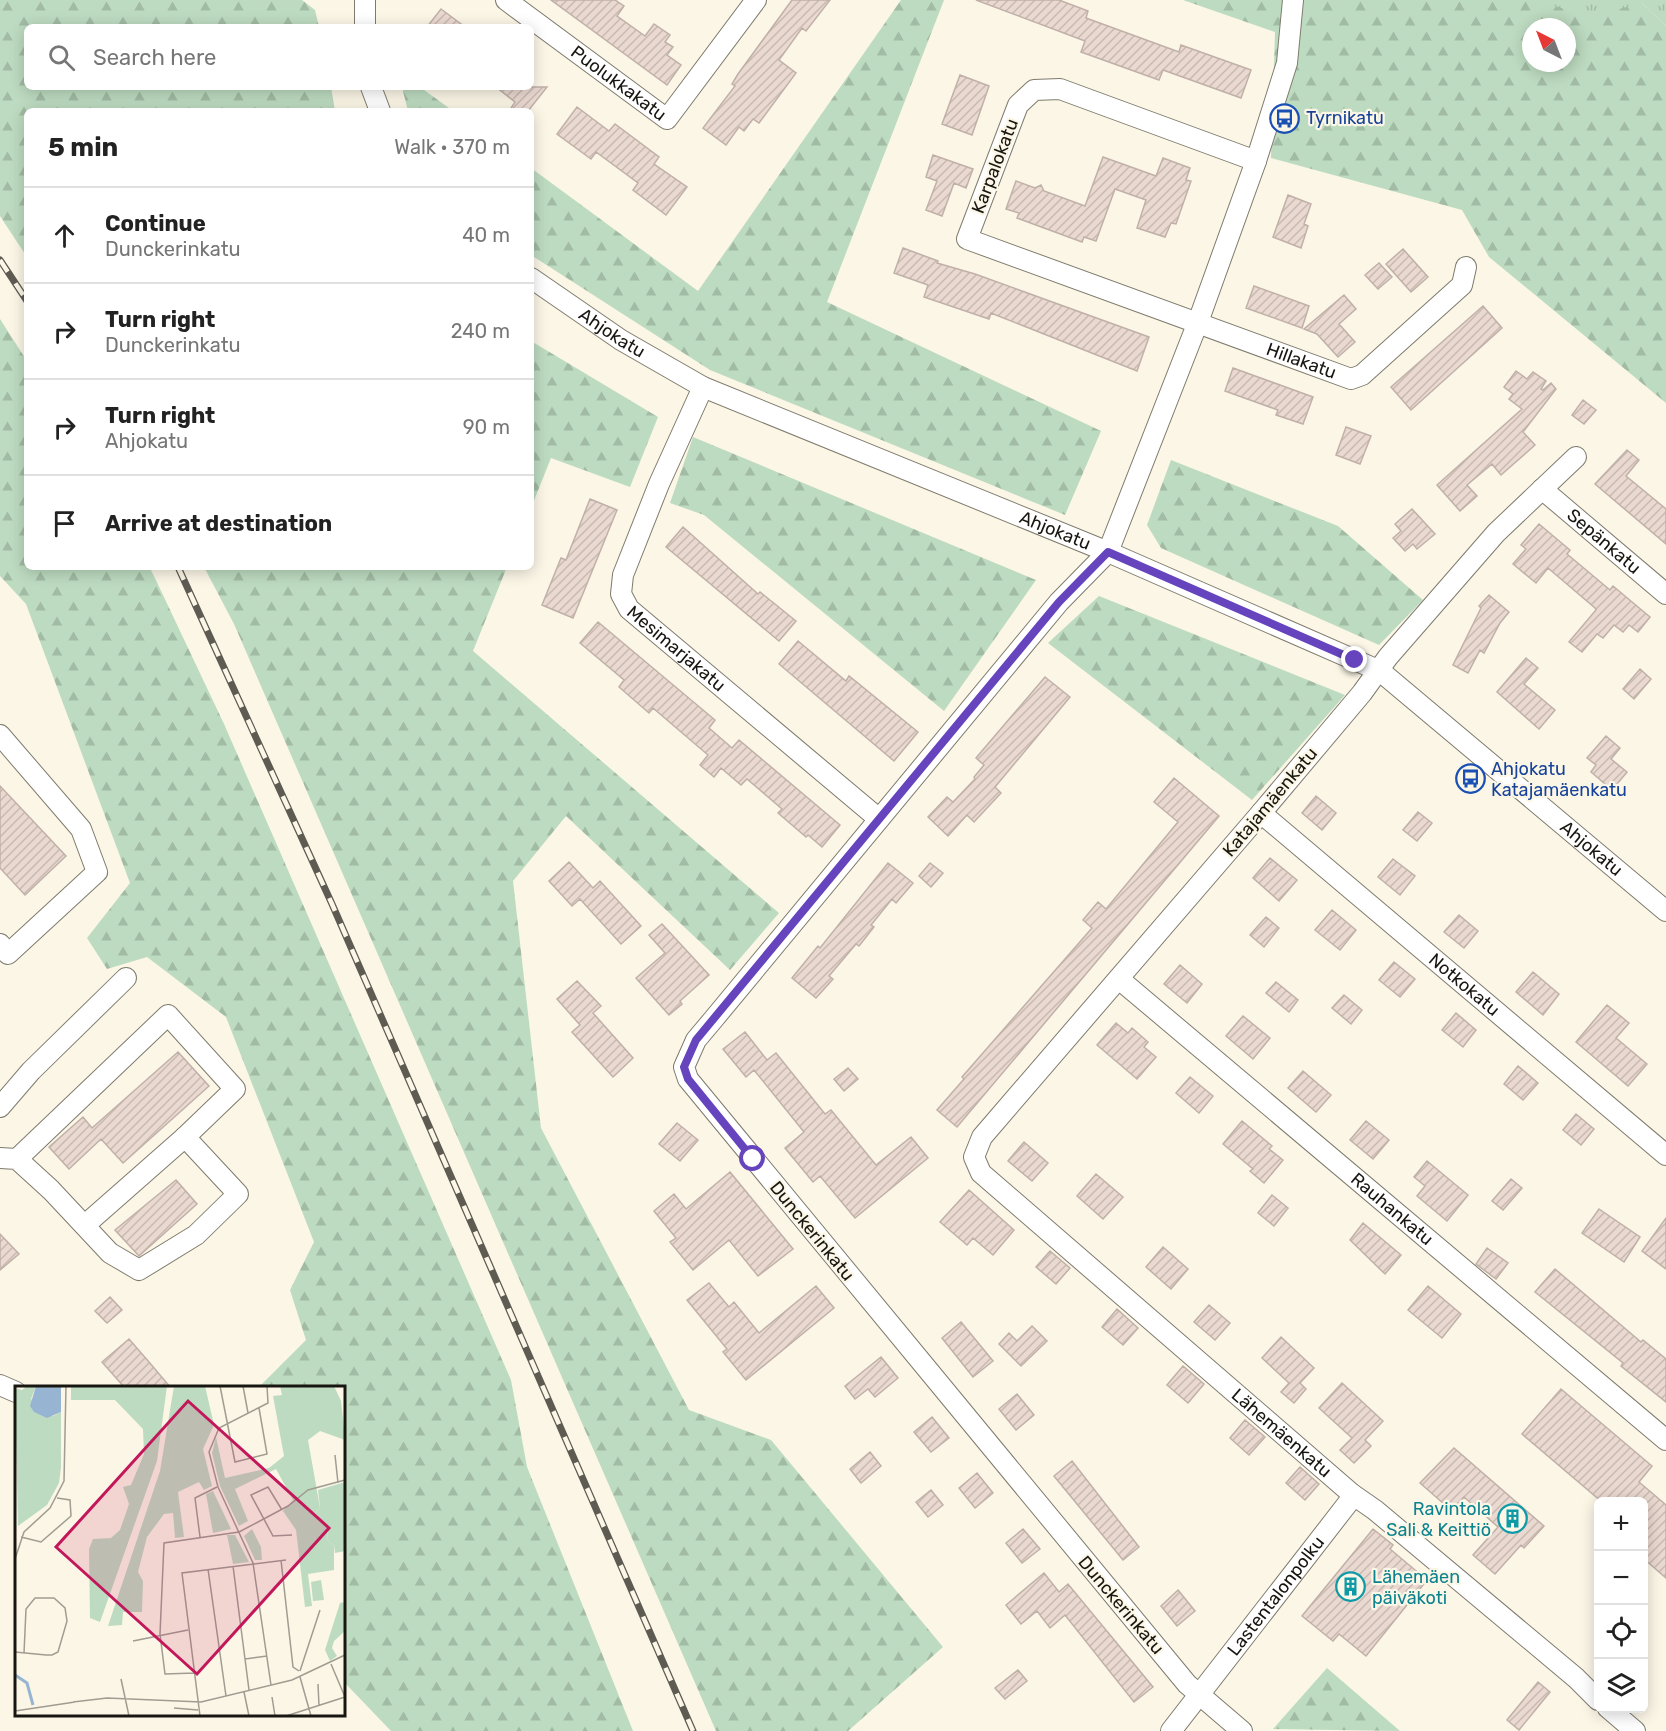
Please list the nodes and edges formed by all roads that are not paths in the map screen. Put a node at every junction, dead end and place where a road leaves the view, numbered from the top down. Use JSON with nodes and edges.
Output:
{"nodes":[{"id":1,"x":365,"y":0,"type":"edge"},
{"id":2,"x":506,"y":0,"type":"edge"},
{"id":3,"x":756,"y":0,"type":"edge"},
{"id":4,"x":1293,"y":0,"type":"edge"},
{"id":5,"x":365,"y":24,"type":"edge"},
{"id":6,"x":372,"y":90,"type":"edge"},
{"id":7,"x":379,"y":108,"type":"edge"},
{"id":8,"x":1256,"y":161,"type":"junction"},
{"id":9,"x":1466,"y":267,"type":"dead end"},
{"id":10,"x":534,"y":280,"type":"edge"},
{"id":11,"x":1198,"y":322,"type":"junction"},
{"id":12,"x":704,"y":387,"type":"junction"},
{"id":13,"x":1576,"y":457,"type":"dead end"},
{"id":14,"x":1542,"y":489,"type":"junction"},
{"id":15,"x":1108,"y":552,"type":"junction"},
{"id":16,"x":1666,"y":594,"type":"edge"},
{"id":17,"x":1380,"y":671,"type":"junction"},
{"id":18,"x":0,"y":735,"type":"edge"},
{"id":19,"x":1261,"y":813,"type":"junction"},
{"id":20,"x":879,"y":819,"type":"junction"},
{"id":21,"x":1666,"y":911,"type":"edge"},
{"id":22,"x":0,"y":944,"type":"edge"},
{"id":23,"x":126,"y":978,"type":"dead end"},
{"id":24,"x":1119,"y":979,"type":"junction"},
{"id":25,"x":0,"y":1107,"type":"edge"},
{"id":26,"x":185,"y":1137,"type":"junction"},
{"id":27,"x":1666,"y":1155,"type":"edge"},
{"id":28,"x":974,"y":1157,"type":"joint"},
{"id":29,"x":8,"y":1158,"type":"edge"},
{"id":30,"x":85,"y":1225,"type":"junction"},
{"id":31,"x":0,"y":1385,"type":"edge"},
{"id":32,"x":15,"y":1392,"type":"edge"},
{"id":33,"x":1666,"y":1440,"type":"edge"},
{"id":34,"x":1352,"y":1494,"type":"junction"},
{"id":35,"x":1199,"y":1695,"type":"junction"},
{"id":36,"x":1594,"y":1695,"type":"edge"},
{"id":37,"x":1614,"y":1713,"type":"edge"},
{"id":38,"x":1171,"y":1731,"type":"edge"},
{"id":39,"x":1242,"y":1731,"type":"edge"},
{"id":40,"x":1635,"y":1731,"type":"edge"}],
"edges":[{"from":1,"to":5,"type":"street"},
{"from":2,"to":3,"type":"street","name":"Puolukkakatu"},
{"from":4,"to":8,"type":"street"},
{"from":6,"to":7,"type":"street"},
{"from":8,"to":11,"type":"street"},
{"from":8,"to":11,"type":"street","name":"Karpalokatu"},
{"from":9,"to":11,"type":"street","name":"Hillakatu"},
{"from":10,"to":12,"type":"street","name":"Ahjokatu"},
{"from":11,"to":15,"type":"street"},
{"from":12,"to":15,"type":"street","name":"Ahjokatu"},
{"from":12,"to":20,"type":"street","name":"Mesimarjakatu"},
{"from":13,"to":14,"type":"street","name":"Katajamäenkatu"},
{"from":14,"to":16,"type":"street","name":"Sepänkatu"},
{"from":14,"to":17,"type":"street","name":"Katajamäenkatu"},
{"from":15,"to":17,"type":"street","name":"Ahjokatu"},
{"from":15,"to":20,"type":"street","name":"Dunckerinkatu"},
{"from":17,"to":19,"type":"street","name":"Katajamäenkatu"},
{"from":17,"to":21,"type":"street","name":"Ahjokatu"},
{"from":18,"to":22,"type":"street"},
{"from":19,"to":24,"type":"street","name":"Katajamäenkatu"},
{"from":19,"to":27,"type":"street","name":"Notkokatu"},
{"from":20,"to":35,"type":"street","name":"Dunckerinkatu"},
{"from":23,"to":25,"type":"street"},
{"from":24,"to":28,"type":"street","name":"Katajamäenkatu"},
{"from":24,"to":33,"type":"street","name":"Rauhankatu"},
{"from":26,"to":29,"type":"street"},
{"from":26,"to":30,"type":"street"},
{"from":26,"to":30,"type":"street"},
{"from":28,"to":34,"type":"street","name":"Lähemäenkatu"},
{"from":29,"to":30,"type":"street"},
{"from":31,"to":32,"type":"street"},
{"from":34,"to":35,"type":"street","name":"Lastentalonpolku"},
{"from":34,"to":36,"type":"street","name":"Lähemäenkatu"},
{"from":35,"to":38,"type":"street","name":"Lastentalonpolku"},
{"from":35,"to":39,"type":"street","name":"Dunckerinkatu"},
{"from":37,"to":40,"type":"street"}]}
